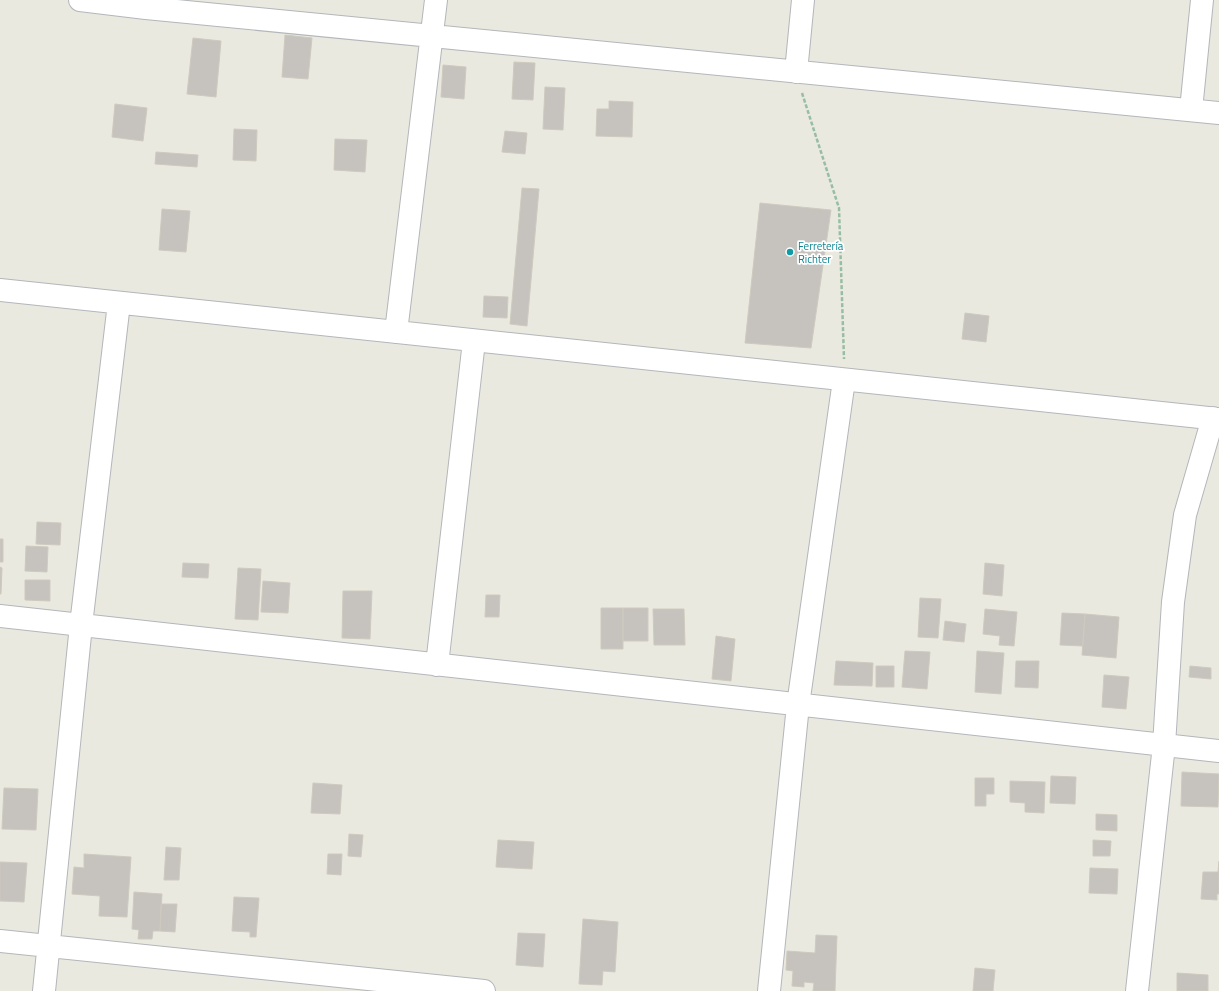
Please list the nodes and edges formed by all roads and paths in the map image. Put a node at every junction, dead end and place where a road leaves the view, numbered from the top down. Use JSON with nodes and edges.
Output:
{"nodes":[{"id":1,"x":80,"y":0,"type":"edge"},
{"id":2,"x":436,"y":0,"type":"edge"},
{"id":3,"x":802,"y":0,"type":"edge"},
{"id":4,"x":1202,"y":0,"type":"edge"},
{"id":5,"x":432,"y":36,"type":"junction"},
{"id":6,"x":796,"y":72,"type":"junction"},
{"id":7,"x":1191,"y":110,"type":"junction"},
{"id":8,"x":1219,"y":113,"type":"edge"},
{"id":9,"x":0,"y":290,"type":"edge"},
{"id":10,"x":119,"y":303,"type":"junction"},
{"id":11,"x":396,"y":332,"type":"junction"},
{"id":12,"x":474,"y":341,"type":"junction"},
{"id":13,"x":844,"y":380,"type":"junction"},
{"id":14,"x":1216,"y":419,"type":"edge"},
{"id":15,"x":0,"y":616,"type":"edge"},
{"id":16,"x":81,"y":625,"type":"junction"},
{"id":17,"x":437,"y":665,"type":"junction"},
{"id":18,"x":798,"y":705,"type":"junction"},
{"id":19,"x":1164,"y":746,"type":"junction"},
{"id":20,"x":1219,"y":751,"type":"edge"},
{"id":21,"x":0,"y":941,"type":"edge"},
{"id":22,"x":48,"y":946,"type":"junction"},
{"id":23,"x":399,"y":987,"type":"edge"},
{"id":24,"x":44,"y":991,"type":"edge"},
{"id":25,"x":484,"y":991,"type":"edge"},
{"id":26,"x":769,"y":991,"type":"edge"},
{"id":27,"x":1136,"y":991,"type":"edge"}],
"edges":[{"from":1,"to":5,"type":"street"},
{"from":2,"to":5,"type":"street"},
{"from":3,"to":6,"type":"street"},
{"from":4,"to":7,"type":"street"},
{"from":5,"to":6,"type":"street"},
{"from":5,"to":11,"type":"street"},
{"from":6,"to":7,"type":"street"},
{"from":6,"to":13,"type":"path"},
{"from":7,"to":8,"type":"street"},
{"from":9,"to":10,"type":"street"},
{"from":10,"to":11,"type":"street"},
{"from":10,"to":16,"type":"street"},
{"from":11,"to":12,"type":"street"},
{"from":12,"to":13,"type":"street"},
{"from":12,"to":17,"type":"street"},
{"from":13,"to":14,"type":"street"},
{"from":13,"to":18,"type":"street"},
{"from":14,"to":19,"type":"street"},
{"from":15,"to":16,"type":"street"},
{"from":16,"to":17,"type":"street"},
{"from":16,"to":22,"type":"street"},
{"from":17,"to":18,"type":"street"},
{"from":18,"to":19,"type":"street"},
{"from":18,"to":26,"type":"street"},
{"from":19,"to":20,"type":"street"},
{"from":19,"to":27,"type":"street"},
{"from":21,"to":22,"type":"street"},
{"from":22,"to":23,"type":"street"},
{"from":22,"to":24,"type":"street"},
{"from":23,"to":25,"type":"street"}]}
